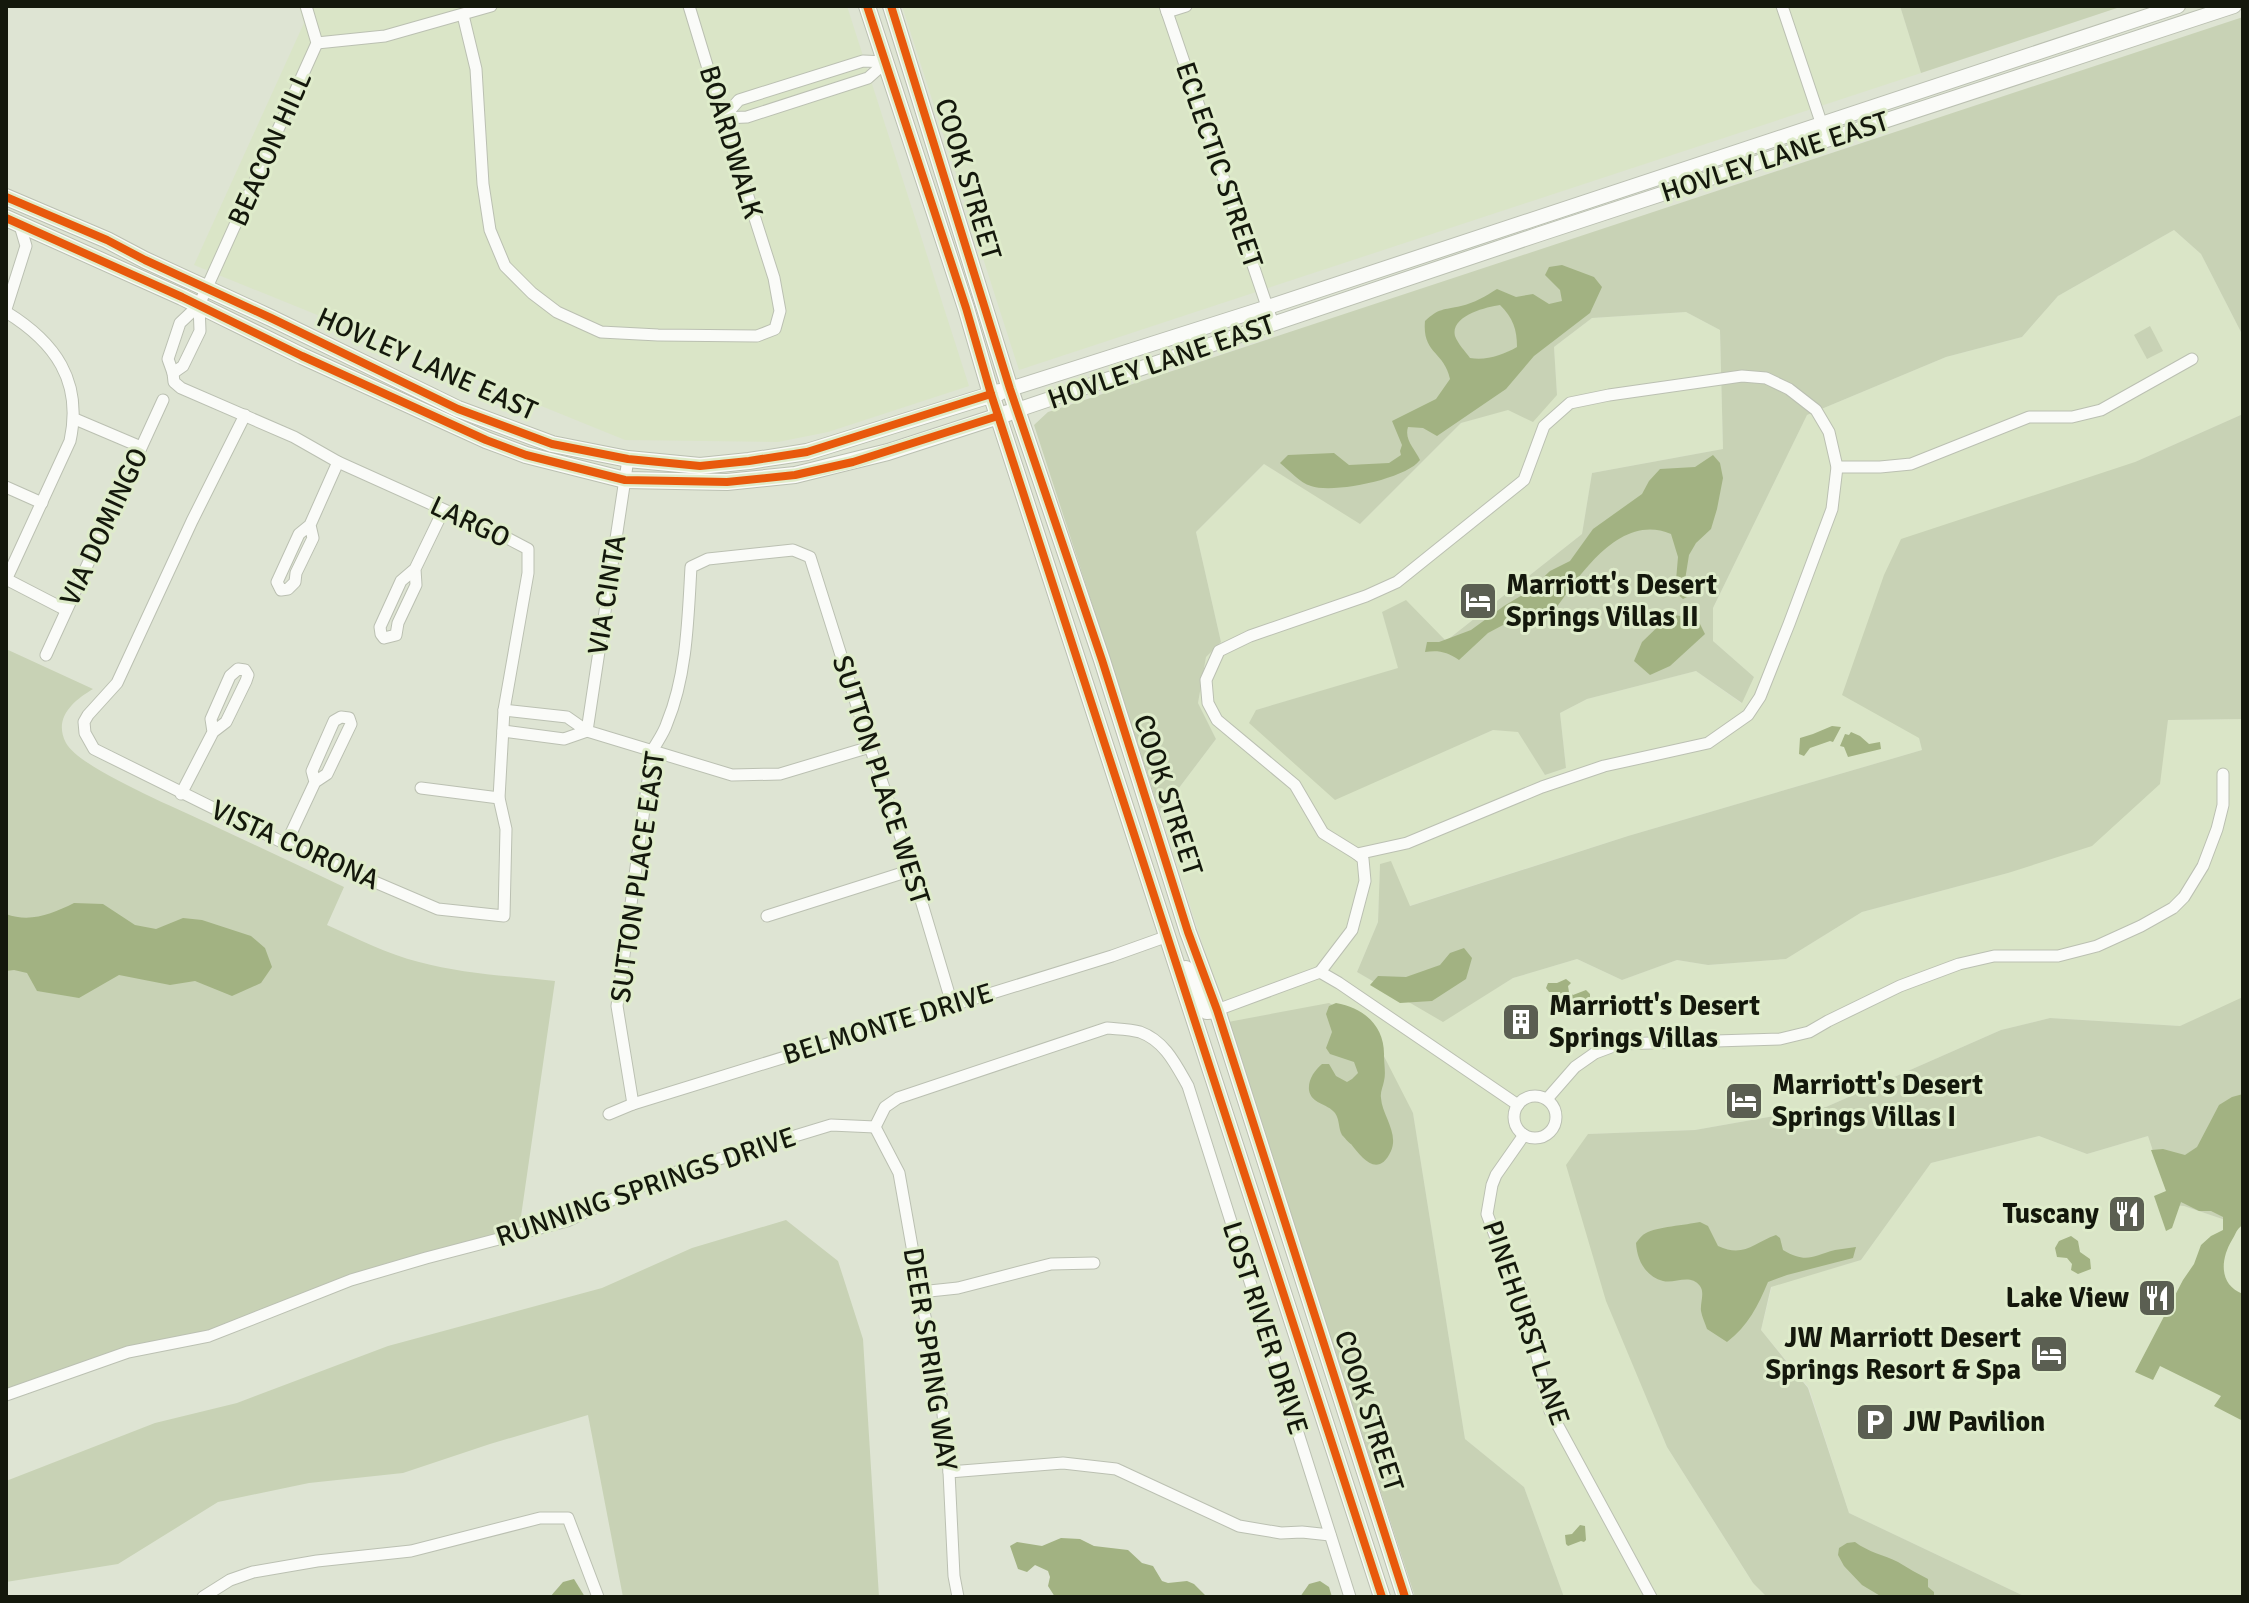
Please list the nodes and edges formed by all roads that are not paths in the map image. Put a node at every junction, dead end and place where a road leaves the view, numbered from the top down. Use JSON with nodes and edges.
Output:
{"nodes":[{"id":1,"x":306,"y":6,"type":"edge"},
{"id":2,"x":491,"y":6,"type":"edge"},
{"id":3,"x":689,"y":6,"type":"edge"},
{"id":4,"x":867,"y":6,"type":"edge"},
{"id":5,"x":891,"y":6,"type":"edge"},
{"id":6,"x":1186,"y":6,"type":"edge"},
{"id":7,"x":1782,"y":6,"type":"edge"},
{"id":8,"x":2178,"y":6,"type":"edge"},
{"id":9,"x":2234,"y":6,"type":"edge"},
{"id":10,"x":1166,"y":9,"type":"edge"},
{"id":11,"x":463,"y":15,"type":"junction"},
{"id":12,"x":317,"y":43,"type":"junction"},
{"id":13,"x":2040,"y":51,"type":"junction"},
{"id":14,"x":886,"y":62,"type":"junction"},
{"id":15,"x":1976,"y":91,"type":"junction"},
{"id":16,"x":924,"y":113,"type":"junction"},
{"id":17,"x":723,"y":118,"type":"junction"},
{"id":18,"x":1821,"y":123,"type":"junction"},
{"id":19,"x":1827,"y":140,"type":"junction"},
{"id":20,"x":1611,"y":193,"type":"junction"},
{"id":21,"x":6,"y":197,"type":"edge"},
{"id":22,"x":26,"y":205,"type":"junction"},
{"id":23,"x":10,"y":223,"type":"edge"},
{"id":24,"x":1546,"y":232,"type":"junction"},
{"id":25,"x":1383,"y":269,"type":"junction"},
{"id":26,"x":11,"y":279,"type":"edge"},
{"id":27,"x":203,"y":297,"type":"junction"},
{"id":28,"x":1332,"y":304,"type":"junction"},
{"id":29,"x":1268,"y":307,"type":"junction"},
{"id":30,"x":6,"y":310,"type":"edge"},
{"id":31,"x":1273,"y":324,"type":"junction"},
{"id":32,"x":2192,"y":359,"type":"dead end"},
{"id":33,"x":173,"y":373,"type":"junction"},
{"id":34,"x":1010,"y":389,"type":"junction"},
{"id":35,"x":991,"y":394,"type":"junction"},
{"id":36,"x":163,"y":400,"type":"dead end"},
{"id":37,"x":1017,"y":410,"type":"junction"},
{"id":38,"x":245,"y":415,"type":"junction"},
{"id":39,"x":998,"y":416,"type":"junction"},
{"id":40,"x":75,"y":419,"type":"junction"},
{"id":41,"x":141,"y":447,"type":"junction"},
{"id":42,"x":628,"y":459,"type":"junction"},
{"id":43,"x":338,"y":462,"type":"junction"},
{"id":44,"x":1837,"y":467,"type":"junction"},
{"id":45,"x":625,"y":480,"type":"junction"},
{"id":46,"x":6,"y":487,"type":"edge"},
{"id":47,"x":42,"y":503,"type":"junction"},
{"id":48,"x":443,"y":511,"type":"junction"},
{"id":49,"x":310,"y":525,"type":"junction"},
{"id":50,"x":810,"y":557,"type":"joint"},
{"id":51,"x":415,"y":569,"type":"junction"},
{"id":52,"x":6,"y":580,"type":"edge"},
{"id":53,"x":66,"y":610,"type":"junction"},
{"id":54,"x":1070,"y":635,"type":"junction"},
{"id":55,"x":46,"y":655,"type":"dead end"},
{"id":56,"x":504,"y":710,"type":"junction"},
{"id":57,"x":503,"y":731,"type":"junction"},
{"id":58,"x":587,"y":731,"type":"junction"},
{"id":59,"x":213,"y":732,"type":"junction"},
{"id":60,"x":870,"y":747,"type":"junction"},
{"id":61,"x":652,"y":751,"type":"junction"},
{"id":62,"x":1136,"y":769,"type":"junction"},
{"id":63,"x":2223,"y":774,"type":"dead end"},
{"id":64,"x":315,"y":782,"type":"junction"},
{"id":65,"x":421,"y":788,"type":"dead end"},
{"id":66,"x":181,"y":794,"type":"junction"},
{"id":67,"x":499,"y":798,"type":"junction"},
{"id":68,"x":286,"y":844,"type":"junction"},
{"id":69,"x":1357,"y":854,"type":"junction"},
{"id":70,"x":912,"y":870,"type":"junction"},
{"id":71,"x":504,"y":916,"type":"joint"},
{"id":72,"x":767,"y":916,"type":"dead end"},
{"id":73,"x":1168,"y":936,"type":"junction"},
{"id":74,"x":1320,"y":972,"type":"junction"},
{"id":75,"x":952,"y":1004,"type":"junction"},
{"id":76,"x":1217,"y":1010,"type":"junction"},
{"id":77,"x":1547,"y":1099,"type":"junction"},
{"id":78,"x":633,"y":1104,"type":"junction"},
{"id":79,"x":1518,"y":1105,"type":"junction"},
{"id":80,"x":609,"y":1114,"type":"dead end"},
{"id":81,"x":875,"y":1127,"type":"junction"},
{"id":82,"x":1524,"y":1135,"type":"junction"},
{"id":83,"x":1094,"y":1263,"type":"dead end"},
{"id":84,"x":920,"y":1292,"type":"junction"},
{"id":85,"x":6,"y":1395,"type":"edge"},
{"id":86,"x":949,"y":1472,"type":"junction"},
{"id":87,"x":1330,"y":1535,"type":"junction"},
{"id":88,"x":203,"y":1597,"type":"edge"},
{"id":89,"x":598,"y":1597,"type":"edge"},
{"id":90,"x":958,"y":1597,"type":"edge"},
{"id":91,"x":1350,"y":1597,"type":"edge"},
{"id":92,"x":1382,"y":1597,"type":"edge"},
{"id":93,"x":1405,"y":1597,"type":"edge"},
{"id":94,"x":1649,"y":1597,"type":"edge"}],
"edges":[{"from":1,"to":12,"type":"street","name":"BEACON HILL"},
{"from":2,"to":11,"type":"street"},
{"from":3,"to":17,"type":"street","name":"BOARDWALK"},
{"from":4,"to":14,"type":"main road","name":"COOK STREET"},
{"from":5,"to":16,"type":"main road","name":"COOK STREET"},
{"from":6,"to":10,"type":"street"},
{"from":7,"to":18,"type":"street"},
{"from":8,"to":13,"type":"street","name":"HOVLEY LANE EAST"},
{"from":9,"to":15,"type":"street","name":"HOVLEY LANE EAST"},
{"from":10,"to":29,"type":"street","name":"ECLECTIC STREET"},
{"from":11,"to":12,"type":"street"},
{"from":11,"to":17,"type":"street","name":"BOARDWALK"},
{"from":12,"to":27,"type":"street","name":"BEACON HILL"},
{"from":13,"to":15,"type":"street"},
{"from":13,"to":18,"type":"street","name":"HOVLEY LANE EAST"},
{"from":14,"to":16,"type":"main road"},
{"from":14,"to":17,"type":"street"},
{"from":14,"to":17,"type":"street"},
{"from":14,"to":35,"type":"main road","name":"COOK STREET"},
{"from":15,"to":19,"type":"street","name":"HOVLEY LANE EAST"},
{"from":16,"to":34,"type":"main road","name":"COOK STREET"},
{"from":18,"to":19,"type":"street"},
{"from":18,"to":20,"type":"street","name":"HOVLEY LANE EAST"},
{"from":19,"to":24,"type":"street","name":"HOVLEY LANE EAST"},
{"from":20,"to":24,"type":"street"},
{"from":20,"to":25,"type":"street","name":"HOVLEY LANE EAST"},
{"from":21,"to":22,"type":"main road","name":"HOVLEY LANE EAST"},
{"from":22,"to":23,"type":"street"},
{"from":22,"to":27,"type":"main road","name":"HOVLEY LANE EAST"},
{"from":23,"to":26,"type":"street"},
{"from":23,"to":27,"type":"main road","name":"HOVLEY LANE EAST"},
{"from":24,"to":28,"type":"street","name":"HOVLEY LANE EAST"},
{"from":25,"to":28,"type":"street"},
{"from":25,"to":29,"type":"street","name":"HOVLEY LANE EAST"},
{"from":26,"to":30,"type":"street"},
{"from":27,"to":33,"type":"street"},
{"from":27,"to":33,"type":"street"},
{"from":27,"to":42,"type":"main road","name":"HOVLEY LANE EAST"},
{"from":27,"to":45,"type":"main road","name":"HOVLEY LANE EAST"},
{"from":28,"to":31,"type":"street","name":"HOVLEY LANE EAST"},
{"from":29,"to":31,"type":"street","name":"ECLECTIC STREET"},
{"from":29,"to":34,"type":"street","name":"HOVLEY LANE EAST"},
{"from":30,"to":40,"type":"street"},
{"from":31,"to":37,"type":"street","name":"HOVLEY LANE EAST"},
{"from":32,"to":44,"type":"street"},
{"from":33,"to":38,"type":"street","name":"LARGO"},
{"from":34,"to":35,"type":"main road","name":"HOVLEY LANE EAST"},
{"from":34,"to":37,"type":"main road","name":"COOK STREET"},
{"from":35,"to":39,"type":"main road","name":"COOK STREET"},
{"from":35,"to":42,"type":"main road","name":"HOVLEY LANE EAST"},
{"from":36,"to":41,"type":"street","name":"VIA DOMINGO"},
{"from":37,"to":39,"type":"main road","name":"HOVLEY LANE EAST"},
{"from":37,"to":62,"type":"main road","name":"COOK STREET"},
{"from":38,"to":43,"type":"street","name":"LARGO"},
{"from":38,"to":66,"type":"street","name":"VISTA CORONA"},
{"from":39,"to":45,"type":"main road","name":"HOVLEY LANE EAST"},
{"from":39,"to":54,"type":"main road","name":"COOK STREET"},
{"from":40,"to":41,"type":"street"},
{"from":40,"to":47,"type":"street"},
{"from":41,"to":53,"type":"street","name":"VIA DOMINGO"},
{"from":42,"to":45,"type":"street","name":"VIA CINTA"},
{"from":43,"to":48,"type":"street","name":"LARGO"},
{"from":43,"to":49,"type":"street"},
{"from":44,"to":69,"type":"street"},
{"from":44,"to":69,"type":"street"},
{"from":45,"to":58,"type":"street","name":"VIA CINTA"},
{"from":46,"to":47,"type":"street"},
{"from":47,"to":52,"type":"street"},
{"from":48,"to":51,"type":"street"},
{"from":48,"to":56,"type":"street","name":"LARGO"},
{"from":49,"to":49,"type":"street"},
{"from":50,"to":60,"type":"street","name":"SUTTON PLACE WEST"},
{"from":50,"to":61,"type":"street","name":"SUTTON PLACE EAST"},
{"from":51,"to":51,"type":"street"},
{"from":52,"to":53,"type":"street"},
{"from":53,"to":55,"type":"street","name":"VIA DOMINGO"},
{"from":54,"to":62,"type":"main road"},
{"from":54,"to":73,"type":"main road","name":"COOK STREET"},
{"from":56,"to":57,"type":"street","name":"LARGO"},
{"from":56,"to":58,"type":"street"},
{"from":57,"to":58,"type":"street"},
{"from":57,"to":67,"type":"street","name":"LARGO"},
{"from":58,"to":61,"type":"street"},
{"from":59,"to":59,"type":"street"},
{"from":59,"to":66,"type":"street"},
{"from":60,"to":61,"type":"street"},
{"from":60,"to":70,"type":"street","name":"SUTTON PLACE WEST"},
{"from":61,"to":78,"type":"street","name":"SUTTON PLACE EAST"},
{"from":62,"to":76,"type":"main road","name":"COOK STREET"},
{"from":63,"to":77,"type":"street"},
{"from":64,"to":64,"type":"street"},
{"from":64,"to":68,"type":"street"},
{"from":65,"to":67,"type":"street"},
{"from":66,"to":68,"type":"street","name":"VISTA CORONA"},
{"from":67,"to":71,"type":"street","name":"LARGO"},
{"from":68,"to":71,"type":"street","name":"VISTA CORONA"},
{"from":69,"to":74,"type":"street"},
{"from":70,"to":72,"type":"street"},
{"from":70,"to":75,"type":"street","name":"SUTTON PLACE WEST"},
{"from":73,"to":75,"type":"street","name":"BELMONTE DRIVE"},
{"from":73,"to":76,"type":"main road"},
{"from":73,"to":92,"type":"main road","name":"COOK STREET"},
{"from":74,"to":76,"type":"street"},
{"from":74,"to":79,"type":"street"},
{"from":75,"to":78,"type":"street","name":"BELMONTE DRIVE"},
{"from":76,"to":93,"type":"main road","name":"COOK STREET"},
{"from":77,"to":79,"type":"street"},
{"from":77,"to":82,"type":"street"},
{"from":78,"to":80,"type":"street","name":"BELMONTE DRIVE"},
{"from":79,"to":82,"type":"street"},
{"from":81,"to":84,"type":"street","name":"DEER SPRING WAY"},
{"from":81,"to":85,"type":"street","name":"RUNNING SPRINGS DRIVE"},
{"from":81,"to":87,"type":"street","name":"LOST RIVER DRIVE"},
{"from":82,"to":94,"type":"street","name":"PINEHURST LANE"},
{"from":83,"to":84,"type":"street"},
{"from":84,"to":86,"type":"street","name":"DEER SPRING WAY"},
{"from":86,"to":87,"type":"street"},
{"from":86,"to":90,"type":"street","name":"DEER SPRING WAY"},
{"from":87,"to":91,"type":"street","name":"LOST RIVER DRIVE"},
{"from":88,"to":89,"type":"street"}]}
